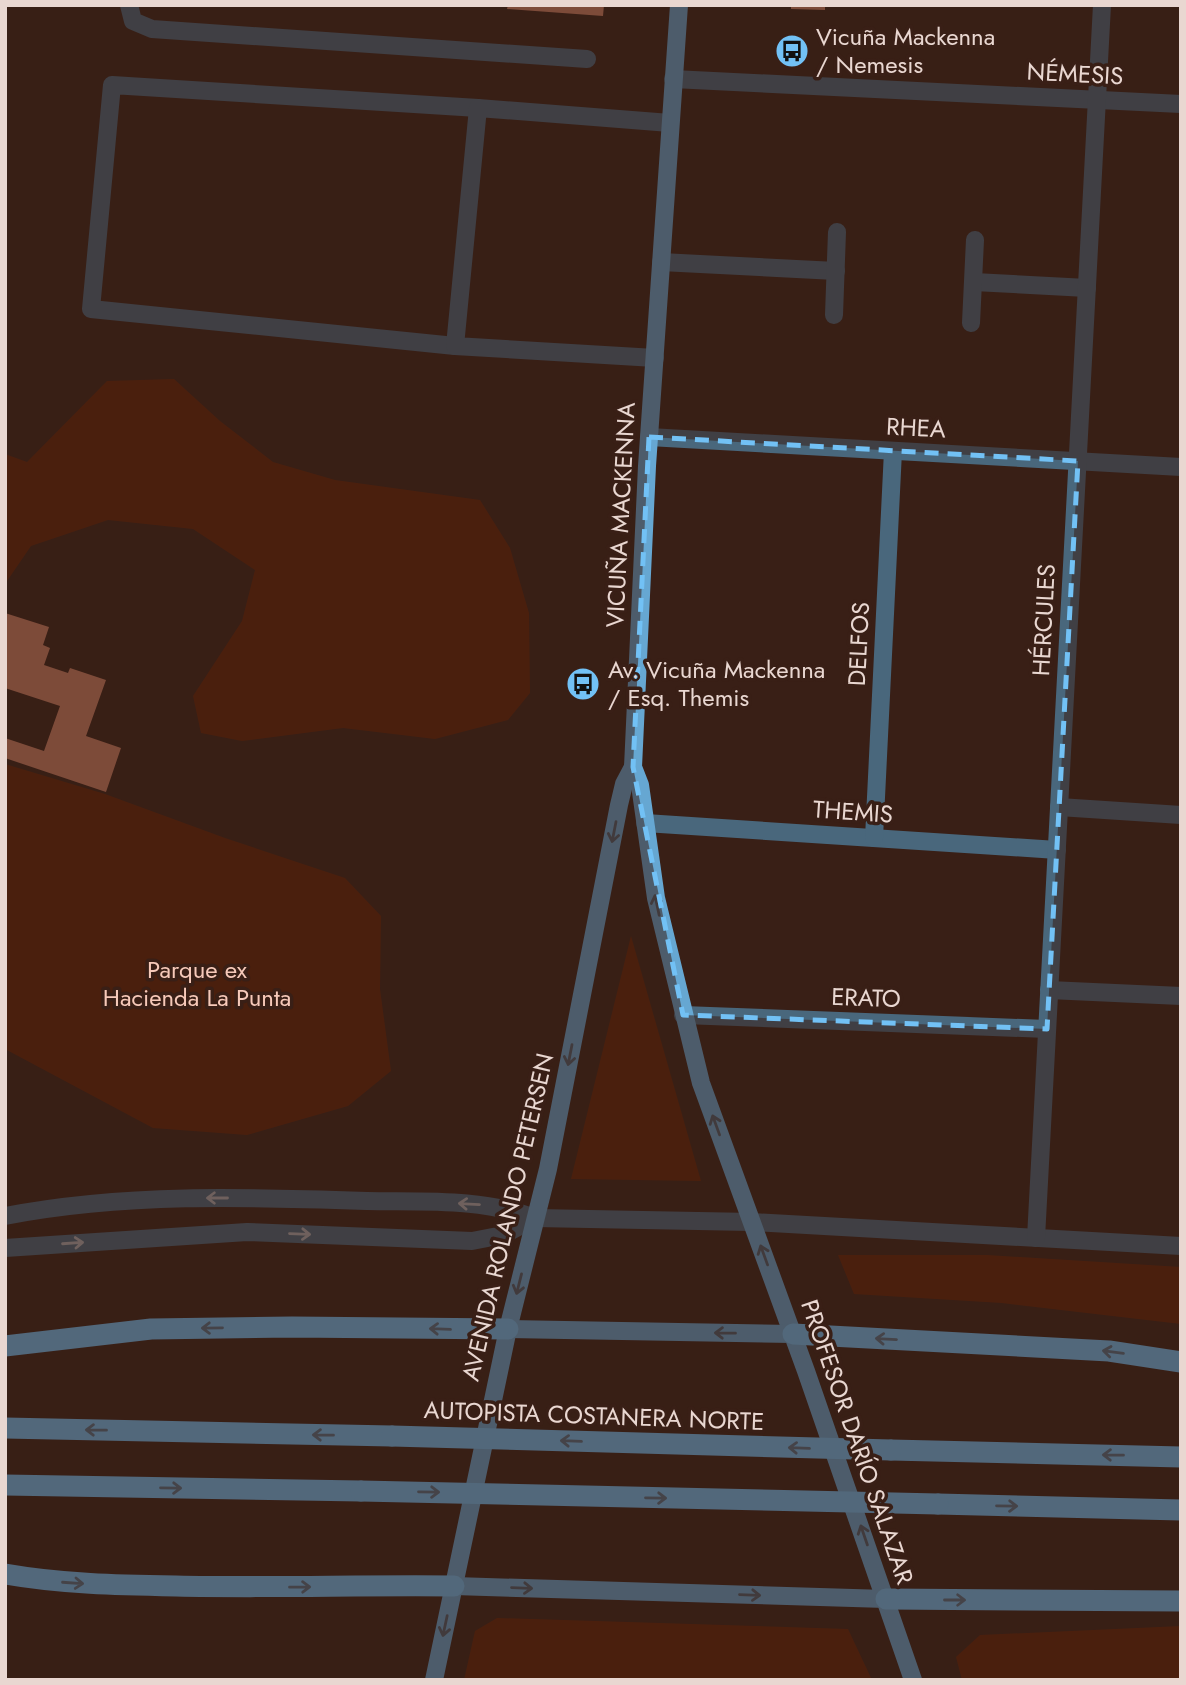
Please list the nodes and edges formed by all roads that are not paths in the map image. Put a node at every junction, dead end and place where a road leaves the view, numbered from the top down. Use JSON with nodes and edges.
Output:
{"nodes":[{"id":1,"x":679,"y":5,"type":"edge"},
{"id":2,"x":1102,"y":5,"type":"edge"},
{"id":3,"x":131,"y":13,"type":"edge"},
{"id":4,"x":587,"y":59,"type":"dead end"},
{"id":5,"x":673,"y":79,"type":"junction"},
{"id":6,"x":1097,"y":100,"type":"junction"},
{"id":7,"x":1181,"y":104,"type":"edge"},
{"id":8,"x":478,"y":108,"type":"junction"},
{"id":9,"x":670,"y":123,"type":"junction"},
{"id":10,"x":837,"y":232,"type":"dead end"},
{"id":11,"x":975,"y":240,"type":"dead end"},
{"id":12,"x":661,"y":261,"type":"junction"},
{"id":13,"x":836,"y":271,"type":"junction"},
{"id":14,"x":974,"y":282,"type":"junction"},
{"id":15,"x":1087,"y":288,"type":"junction"},
{"id":16,"x":834,"y":314,"type":"dead end"},
{"id":17,"x":971,"y":323,"type":"dead end"},
{"id":18,"x":455,"y":346,"type":"junction"},
{"id":19,"x":655,"y":358,"type":"junction"},
{"id":20,"x":649,"y":438,"type":"junction"},
{"id":21,"x":893,"y":452,"type":"junction"},
{"id":22,"x":1077,"y":461,"type":"junction"},
{"id":23,"x":1181,"y":467,"type":"edge"},
{"id":24,"x":633,"y":767,"type":"junction"},
{"id":25,"x":1059,"y":807,"type":"junction"},
{"id":26,"x":1181,"y":815,"type":"edge"},
{"id":27,"x":645,"y":823,"type":"junction"},
{"id":28,"x":874,"y":838,"type":"junction"},
{"id":29,"x":1056,"y":850,"type":"junction"},
{"id":30,"x":1049,"y":990,"type":"junction"},
{"id":31,"x":1181,"y":996,"type":"edge"},
{"id":32,"x":683,"y":1015,"type":"junction"},
{"id":33,"x":1047,"y":1029,"type":"junction"},
{"id":34,"x":5,"y":1216,"type":"edge"},
{"id":35,"x":536,"y":1218,"type":"junction"},
{"id":36,"x":752,"y":1222,"type":"junction"},
{"id":37,"x":1036,"y":1238,"type":"junction"},
{"id":38,"x":1181,"y":1245,"type":"edge"},
{"id":39,"x":5,"y":1248,"type":"edge"},
{"id":40,"x":508,"y":1329,"type":"junction"},
{"id":41,"x":793,"y":1334,"type":"junction"},
{"id":42,"x":5,"y":1346,"type":"edge"},
{"id":43,"x":1181,"y":1362,"type":"edge"},
{"id":44,"x":5,"y":1428,"type":"edge"},
{"id":45,"x":1181,"y":1457,"type":"edge"},
{"id":46,"x":5,"y":1485,"type":"edge"},
{"id":47,"x":1181,"y":1510,"type":"edge"},
{"id":48,"x":5,"y":1574,"type":"edge"},
{"id":49,"x":454,"y":1586,"type":"junction"},
{"id":50,"x":886,"y":1599,"type":"junction"},
{"id":51,"x":1181,"y":1601,"type":"edge"},
{"id":52,"x":435,"y":1673,"type":"edge"},
{"id":53,"x":913,"y":1680,"type":"edge"}],
"edges":[{"from":1,"to":5,"type":"main road","name":"VICUÑA MACKENNA"},
{"from":2,"to":6,"type":"street","name":"HÉRCULES"},
{"from":3,"to":4,"type":"street"},
{"from":5,"to":6,"type":"street","name":"NÉMESIS"},
{"from":5,"to":9,"type":"main road","name":"VICUÑA MACKENNA"},
{"from":6,"to":7,"type":"street","name":"NÉMESIS"},
{"from":6,"to":15,"type":"street","name":"HÉRCULES"},
{"from":8,"to":9,"type":"street"},
{"from":8,"to":18,"type":"street"},
{"from":8,"to":18,"type":"street"},
{"from":9,"to":12,"type":"main road","name":"VICUÑA MACKENNA"},
{"from":10,"to":13,"type":"street"},
{"from":11,"to":14,"type":"street"},
{"from":12,"to":13,"type":"street"},
{"from":12,"to":19,"type":"main road","name":"VICUÑA MACKENNA"},
{"from":13,"to":16,"type":"street"},
{"from":14,"to":15,"type":"street"},
{"from":14,"to":17,"type":"street"},
{"from":15,"to":22,"type":"street","name":"HÉRCULES"},
{"from":18,"to":19,"type":"street"},
{"from":19,"to":20,"type":"main road","name":"VICUÑA MACKENNA"},
{"from":20,"to":21,"type":"street","name":"RHEA"},
{"from":20,"to":24,"type":"main road","name":"VICUÑA MACKENNA"},
{"from":21,"to":22,"type":"street","name":"RHEA"},
{"from":21,"to":28,"type":"street","name":"DELFOS"},
{"from":22,"to":23,"type":"street","name":"RHEA"},
{"from":22,"to":25,"type":"street","name":"HÉRCULES"},
{"from":24,"to":27,"type":"main road","name":"VICUÑA MACKENNA"},
{"from":24,"to":35,"type":"main road","name":"AVENIDA ROLANDO PETERSEN","one_way":true},
{"from":25,"to":26,"type":"street"},
{"from":25,"to":29,"type":"street","name":"HÉRCULES"},
{"from":27,"to":28,"type":"street","name":"THEMIS"},
{"from":32,"to":27,"type":"main road","name":"VICUÑA MACKENNA","one_way":true},
{"from":28,"to":29,"type":"street","name":"THEMIS"},
{"from":29,"to":30,"type":"street","name":"HÉRCULES"},
{"from":30,"to":31,"type":"street"},
{"from":30,"to":33,"type":"street","name":"HÉRCULES"},
{"from":32,"to":33,"type":"street","name":"ERATO"},
{"from":36,"to":32,"type":"main road","name":"VICUÑA MACKENNA","one_way":true},
{"from":33,"to":37,"type":"street","name":"HÉRCULES"},
{"from":35,"to":34,"type":"street","one_way":true},
{"from":35,"to":36,"type":"street"},
{"from":39,"to":35,"type":"street","one_way":true},
{"from":35,"to":40,"type":"main road","name":"AVENIDA ROLANDO PETERSEN","one_way":true},
{"from":36,"to":37,"type":"street"},
{"from":41,"to":36,"type":"main road","name":"PROFESOR DARÍO SALAZAR","one_way":true},
{"from":37,"to":38,"type":"street"},
{"from":41,"to":40,"type":"main road","one_way":true},
{"from":40,"to":42,"type":"highway","one_way":true},
{"from":40,"to":49,"type":"main road","name":"AVENIDA ROLANDO PETERSEN"},
{"from":43,"to":41,"type":"highway","one_way":true},
{"from":50,"to":41,"type":"main road","name":"PROFESOR DARÍO SALAZAR","one_way":true},
{"from":45,"to":44,"type":"highway","name":"AUTOPISTA COSTANERA NORTE","one_way":true,"bridge":true},
{"from":46,"to":47,"type":"highway","one_way":true,"bridge":true},
{"from":48,"to":49,"type":"highway","one_way":true},
{"from":49,"to":50,"type":"main road","one_way":true},
{"from":49,"to":52,"type":"main road","name":"AVENIDA ROLANDO PETERSEN","one_way":true},
{"from":50,"to":51,"type":"highway","one_way":true},
{"from":50,"to":53,"type":"main road","name":"PROFESOR DARÍO SALAZAR"}]}
